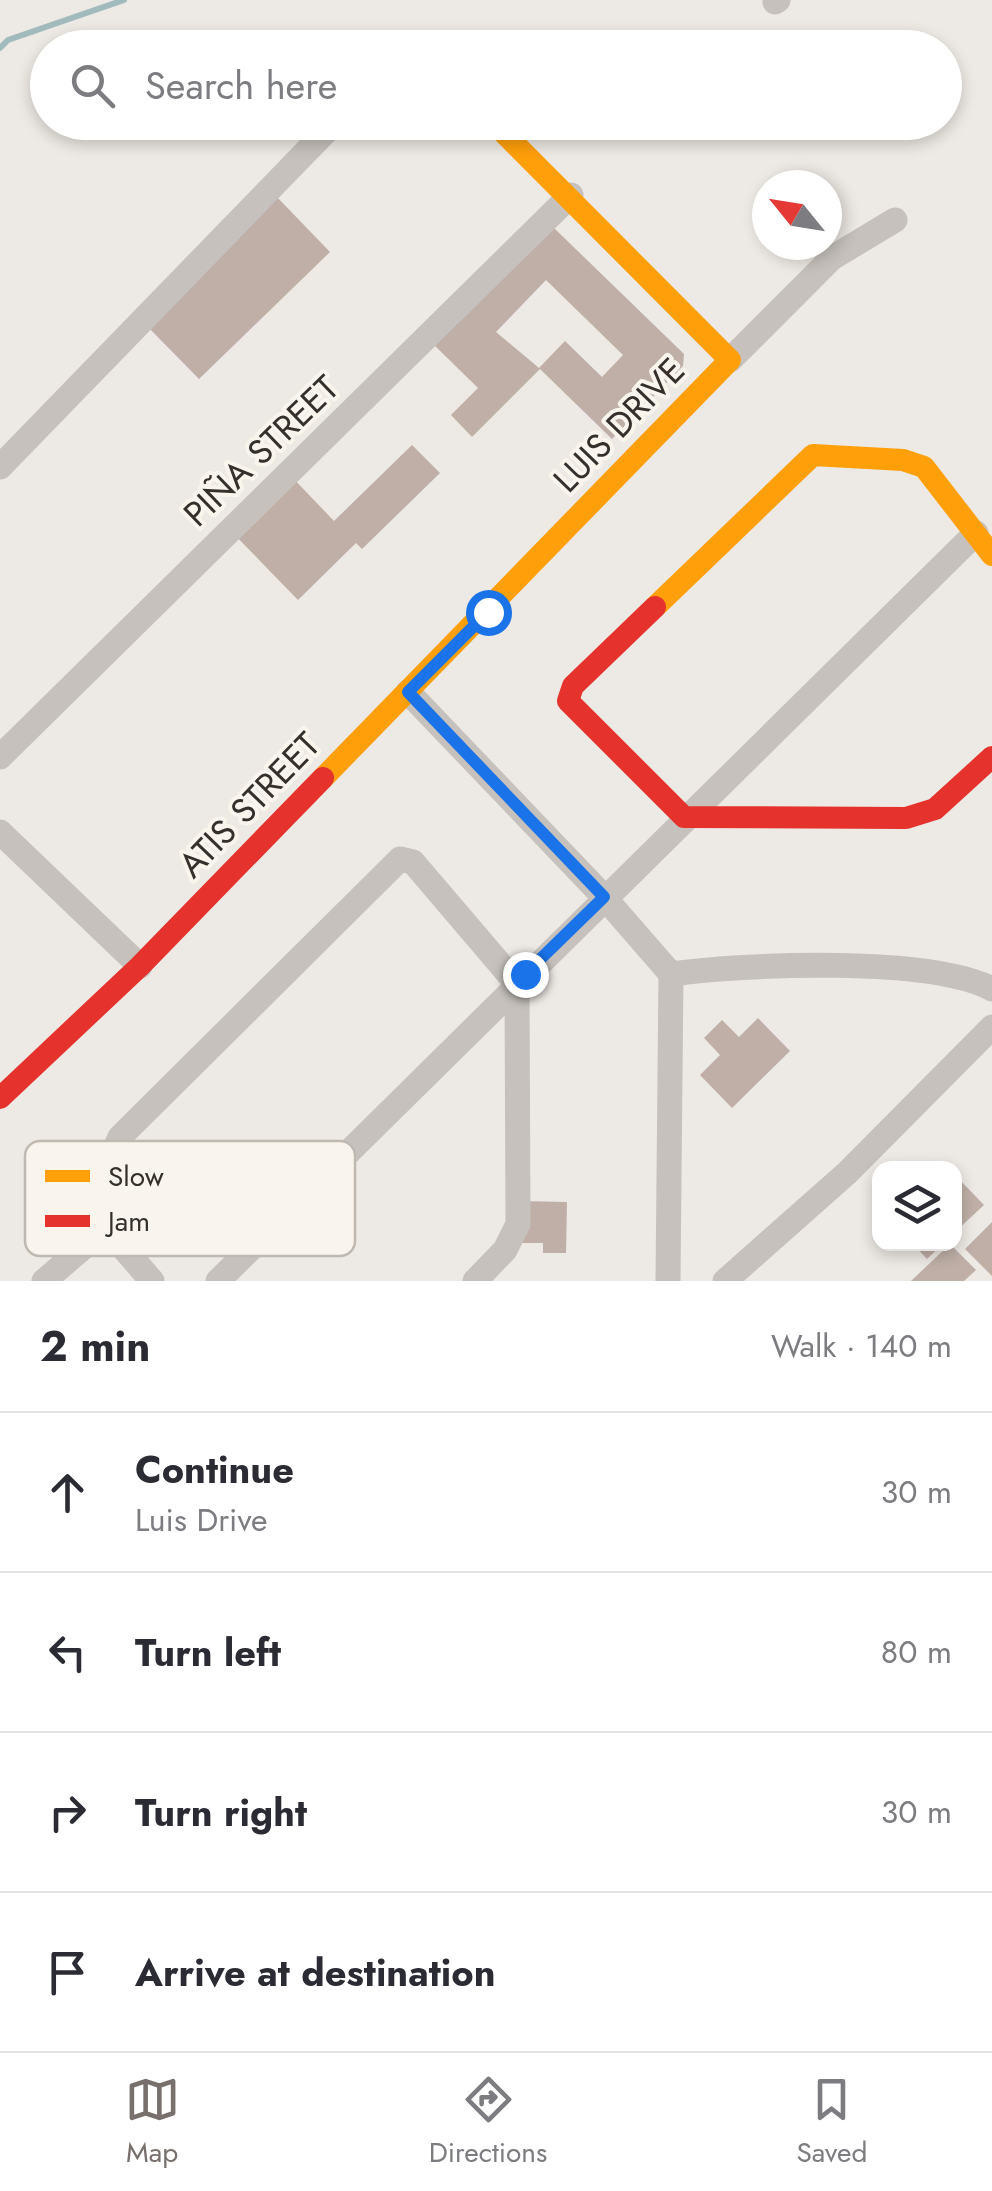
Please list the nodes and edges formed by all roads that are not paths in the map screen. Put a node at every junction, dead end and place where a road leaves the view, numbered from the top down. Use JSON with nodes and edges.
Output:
{"nodes":[{"id":1,"x":318,"y":140,"type":"edge"},
{"id":2,"x":512,"y":140,"type":"edge"},
{"id":3,"x":571,"y":195,"type":"junction"},
{"id":4,"x":895,"y":220,"type":"dead end"},
{"id":5,"x":730,"y":360,"type":"junction"},
{"id":6,"x":0,"y":467,"type":"edge"},
{"id":7,"x":976,"y":533,"type":"junction"},
{"id":8,"x":992,"y":554,"type":"edge"},
{"id":9,"x":408,"y":692,"type":"junction"},
{"id":10,"x":0,"y":756,"type":"edge"},
{"id":11,"x":992,"y":757,"type":"edge"},
{"id":12,"x":684,"y":817,"type":"junction"},
{"id":13,"x":0,"y":832,"type":"edge"},
{"id":14,"x":604,"y":897,"type":"junction"},
{"id":15,"x":140,"y":966,"type":"junction"},
{"id":16,"x":671,"y":974,"type":"junction"},
{"id":17,"x":518,"y":984,"type":"junction"},
{"id":18,"x":992,"y":989,"type":"edge"},
{"id":19,"x":992,"y":1027,"type":"edge"},
{"id":20,"x":0,"y":1098,"type":"edge"},
{"id":21,"x":119,"y":1141,"type":"edge"},
{"id":22,"x":355,"y":1145,"type":"edge"},
{"id":23,"x":73,"y":1256,"type":"edge"},
{"id":24,"x":130,"y":1256,"type":"edge"},
{"id":25,"x":243,"y":1256,"type":"edge"},
{"id":26,"x":44,"y":1281,"type":"edge"},
{"id":27,"x":152,"y":1281,"type":"edge"},
{"id":28,"x":218,"y":1281,"type":"edge"},
{"id":29,"x":475,"y":1281,"type":"edge"},
{"id":30,"x":668,"y":1281,"type":"edge"},
{"id":31,"x":724,"y":1281,"type":"edge"}],
"edges":[{"from":1,"to":6,"type":"street"},
{"from":2,"to":3,"type":"street","name":"LUIS DRIVE"},
{"from":3,"to":5,"type":"street","name":"LUIS DRIVE"},
{"from":3,"to":10,"type":"street","name":"PIÑA STREET"},
{"from":4,"to":5,"type":"street"},
{"from":5,"to":9,"type":"street","name":"LUIS DRIVE"},
{"from":7,"to":8,"type":"street"},
{"from":7,"to":12,"type":"street"},
{"from":7,"to":12,"type":"street"},
{"from":9,"to":14,"type":"street"},
{"from":9,"to":15,"type":"street","name":"ATIS STREET"},
{"from":11,"to":12,"type":"street"},
{"from":12,"to":14,"type":"street"},
{"from":13,"to":15,"type":"street"},
{"from":14,"to":16,"type":"street"},
{"from":14,"to":17,"type":"street"},
{"from":15,"to":20,"type":"street","name":"ATIS STREET"},
{"from":16,"to":18,"type":"street"},
{"from":16,"to":30,"type":"street"},
{"from":17,"to":21,"type":"street"},
{"from":17,"to":22,"type":"street"},
{"from":17,"to":29,"type":"street"},
{"from":19,"to":31,"type":"street"},
{"from":23,"to":26,"type":"street"},
{"from":24,"to":27,"type":"street"},
{"from":25,"to":28,"type":"street"}]}
